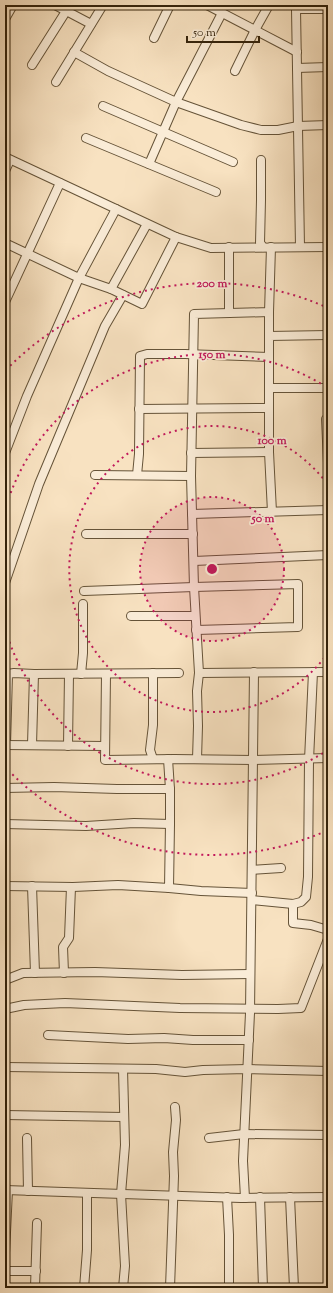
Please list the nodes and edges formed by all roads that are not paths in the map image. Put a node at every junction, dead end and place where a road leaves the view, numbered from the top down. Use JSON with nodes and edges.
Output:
{"nodes":[{"id":1,"x":13,"y":5,"type":"edge"},
{"id":2,"x":54,"y":5,"type":"edge"},
{"id":3,"x":103,"y":5,"type":"edge"},
{"id":4,"x":170,"y":5,"type":"edge"},
{"id":5,"x":207,"y":5,"type":"edge"},
{"id":6,"x":269,"y":5,"type":"edge"},
{"id":7,"x":297,"y":7,"type":"edge"},
{"id":8,"x":68,"y":8,"type":"edge"},
{"id":9,"x":328,"y":9,"type":"edge"},
{"id":10,"x":222,"y":13,"type":"junction"},
{"id":11,"x":5,"y":19,"type":"edge"},
{"id":12,"x":91,"y":24,"type":"junction"},
{"id":13,"x":255,"y":30,"type":"junction"},
{"id":14,"x":154,"y":38,"type":"dead end"},
{"id":15,"x":74,"y":52,"type":"junction"},
{"id":16,"x":297,"y":52,"type":"junction"},
{"id":17,"x":32,"y":66,"type":"dead end"},
{"id":18,"x":328,"y":67,"type":"edge"},
{"id":19,"x":297,"y":68,"type":"junction"},
{"id":20,"x":235,"y":71,"type":"dead end"},
{"id":21,"x":56,"y":82,"type":"dead end"},
{"id":22,"x":176,"y":102,"type":"junction"},
{"id":23,"x":103,"y":106,"type":"dead end"},
{"id":24,"x":328,"y":125,"type":"edge"},
{"id":25,"x":298,"y":126,"type":"junction"},
{"id":26,"x":163,"y":132,"type":"junction"},
{"id":27,"x":86,"y":138,"type":"dead end"},
{"id":28,"x":8,"y":158,"type":"edge"},
{"id":29,"x":260,"y":160,"type":"dead end"},
{"id":30,"x":233,"y":162,"type":"dead end"},
{"id":31,"x":149,"y":164,"type":"junction"},
{"id":32,"x":5,"y":171,"type":"edge"},
{"id":33,"x":60,"y":183,"type":"junction"},
{"id":34,"x":216,"y":192,"type":"dead end"},
{"id":35,"x":116,"y":209,"type":"junction"},
{"id":36,"x":147,"y":224,"type":"junction"},
{"id":37,"x":176,"y":237,"type":"junction"},
{"id":38,"x":5,"y":243,"type":"edge"},
{"id":39,"x":229,"y":247,"type":"junction"},
{"id":40,"x":267,"y":247,"type":"junction"},
{"id":41,"x":300,"y":247,"type":"junction"},
{"id":42,"x":328,"y":247,"type":"edge"},
{"id":43,"x":27,"y":253,"type":"junction"},
{"id":44,"x":79,"y":278,"type":"junction"},
{"id":45,"x":111,"y":290,"type":"junction"},
{"id":46,"x":122,"y":295,"type":"junction"},
{"id":47,"x":5,"y":302,"type":"edge"},
{"id":48,"x":269,"y":312,"type":"junction"},
{"id":49,"x":230,"y":313,"type":"junction"},
{"id":50,"x":328,"y":335,"type":"edge"},
{"id":51,"x":269,"y":336,"type":"junction"},
{"id":52,"x":194,"y":355,"type":"junction"},
{"id":53,"x":269,"y":357,"type":"junction"},
{"id":54,"x":269,"y":388,"type":"junction"},
{"id":55,"x":328,"y":388,"type":"edge"},
{"id":56,"x":192,"y":408,"type":"junction"},
{"id":57,"x":269,"y":408,"type":"junction"},
{"id":58,"x":139,"y":409,"type":"junction"},
{"id":59,"x":326,"y":419,"type":"dead end"},
{"id":60,"x":269,"y":452,"type":"junction"},
{"id":61,"x":5,"y":453,"type":"edge"},
{"id":62,"x":192,"y":453,"type":"junction"},
{"id":63,"x":328,"y":463,"type":"edge"},
{"id":64,"x":95,"y":475,"type":"dead end"},
{"id":65,"x":137,"y":475,"type":"junction"},
{"id":66,"x":192,"y":476,"type":"junction"},
{"id":67,"x":328,"y":510,"type":"edge"},
{"id":68,"x":272,"y":512,"type":"junction"},
{"id":69,"x":192,"y":514,"type":"junction"},
{"id":70,"x":86,"y":534,"type":"dead end"},
{"id":71,"x":194,"y":534,"type":"junction"},
{"id":72,"x":328,"y":555,"type":"edge"},
{"id":73,"x":194,"y":561,"type":"junction"},
{"id":74,"x":5,"y":583,"type":"edge"},
{"id":75,"x":194,"y":587,"type":"junction"},
{"id":76,"x":84,"y":592,"type":"dead end"},
{"id":77,"x":83,"y":604,"type":"dead end"},
{"id":78,"x":131,"y":616,"type":"dead end"},
{"id":79,"x":195,"y":616,"type":"junction"},
{"id":80,"x":196,"y":630,"type":"junction"},
{"id":81,"x":254,"y":672,"type":"junction"},
{"id":82,"x":313,"y":672,"type":"junction"},
{"id":83,"x":328,"y":672,"type":"edge"},
{"id":84,"x":153,"y":673,"type":"junction"},
{"id":85,"x":179,"y":673,"type":"dead end"},
{"id":86,"x":199,"y":673,"type":"junction"},
{"id":87,"x":34,"y":674,"type":"junction"},
{"id":88,"x":69,"y":674,"type":"junction"},
{"id":89,"x":81,"y":674,"type":"junction"},
{"id":90,"x":106,"y":674,"type":"junction"},
{"id":91,"x":6,"y":745,"type":"edge"},
{"id":92,"x":32,"y":745,"type":"junction"},
{"id":93,"x":68,"y":746,"type":"junction"},
{"id":94,"x":105,"y":746,"type":"junction"},
{"id":95,"x":328,"y":758,"type":"edge"},
{"id":96,"x":154,"y":759,"type":"junction"},
{"id":97,"x":168,"y":759,"type":"junction"},
{"id":98,"x":197,"y":759,"type":"junction"},
{"id":99,"x":253,"y":760,"type":"junction"},
{"id":100,"x":309,"y":760,"type":"junction"},
{"id":101,"x":5,"y":788,"type":"edge"},
{"id":102,"x":170,"y":789,"type":"junction"},
{"id":103,"x":5,"y":824,"type":"edge"},
{"id":104,"x":170,"y":824,"type":"junction"},
{"id":105,"x":281,"y":868,"type":"dead end"},
{"id":106,"x":252,"y":870,"type":"junction"},
{"id":107,"x":5,"y":886,"type":"edge"},
{"id":108,"x":32,"y":886,"type":"junction"},
{"id":109,"x":71,"y":887,"type":"junction"},
{"id":110,"x":169,"y":888,"type":"junction"},
{"id":111,"x":252,"y":896,"type":"junction"},
{"id":112,"x":293,"y":904,"type":"junction"},
{"id":113,"x":328,"y":930,"type":"edge"},
{"id":114,"x":328,"y":939,"type":"edge"},
{"id":115,"x":35,"y":973,"type":"junction"},
{"id":116,"x":64,"y":973,"type":"junction"},
{"id":117,"x":250,"y":974,"type":"junction"},
{"id":118,"x":5,"y":980,"type":"edge"},
{"id":119,"x":250,"y":1008,"type":"junction"},
{"id":120,"x":5,"y":1009,"type":"edge"},
{"id":121,"x":48,"y":1035,"type":"dead end"},
{"id":122,"x":249,"y":1040,"type":"junction"},
{"id":123,"x":5,"y":1067,"type":"edge"},
{"id":124,"x":123,"y":1069,"type":"junction"},
{"id":125,"x":248,"y":1069,"type":"junction"},
{"id":126,"x":328,"y":1071,"type":"edge"},
{"id":127,"x":175,"y":1107,"type":"dead end"},
{"id":128,"x":5,"y":1115,"type":"edge"},
{"id":129,"x":124,"y":1117,"type":"junction"},
{"id":130,"x":244,"y":1134,"type":"junction"},
{"id":131,"x":328,"y":1135,"type":"edge"},
{"id":132,"x":27,"y":1138,"type":"dead end"},
{"id":133,"x":209,"y":1138,"type":"dead end"},
{"id":134,"x":6,"y":1190,"type":"edge"},
{"id":135,"x":28,"y":1191,"type":"junction"},
{"id":136,"x":87,"y":1193,"type":"junction"},
{"id":137,"x":121,"y":1194,"type":"junction"},
{"id":138,"x":172,"y":1195,"type":"junction"},
{"id":139,"x":290,"y":1196,"type":"junction"},
{"id":140,"x":328,"y":1196,"type":"edge"},
{"id":141,"x":227,"y":1197,"type":"junction"},
{"id":142,"x":260,"y":1197,"type":"junction"},
{"id":143,"x":245,"y":1198,"type":"junction"},
{"id":144,"x":37,"y":1223,"type":"dead end"},
{"id":145,"x":5,"y":1253,"type":"edge"},
{"id":146,"x":5,"y":1271,"type":"edge"},
{"id":147,"x":36,"y":1271,"type":"junction"},
{"id":148,"x":35,"y":1288,"type":"edge"},
{"id":149,"x":84,"y":1288,"type":"edge"},
{"id":150,"x":123,"y":1288,"type":"edge"},
{"id":151,"x":170,"y":1288,"type":"edge"},
{"id":152,"x":229,"y":1288,"type":"edge"},
{"id":153,"x":263,"y":1288,"type":"edge"},
{"id":154,"x":294,"y":1288,"type":"edge"}],
"edges":[{"from":1,"to":11,"type":"street"},
{"from":2,"to":8,"type":"street"},
{"from":3,"to":12,"type":"street"},
{"from":4,"to":14,"type":"street"},
{"from":5,"to":10,"type":"street"},
{"from":6,"to":13,"type":"street"},
{"from":7,"to":9,"type":"street"},
{"from":7,"to":16,"type":"street"},
{"from":8,"to":12,"type":"street"},
{"from":8,"to":17,"type":"street"},
{"from":10,"to":13,"type":"street"},
{"from":10,"to":22,"type":"street"},
{"from":12,"to":15,"type":"street"},
{"from":13,"to":16,"type":"street"},
{"from":13,"to":20,"type":"street"},
{"from":15,"to":21,"type":"street"},
{"from":15,"to":22,"type":"street"},
{"from":16,"to":19,"type":"street"},
{"from":18,"to":19,"type":"street"},
{"from":19,"to":25,"type":"street"},
{"from":22,"to":25,"type":"street"},
{"from":22,"to":26,"type":"street"},
{"from":23,"to":26,"type":"street"},
{"from":24,"to":25,"type":"street"},
{"from":25,"to":41,"type":"street"},
{"from":26,"to":30,"type":"street"},
{"from":26,"to":31,"type":"street"},
{"from":27,"to":31,"type":"street"},
{"from":28,"to":32,"type":"street"},
{"from":28,"to":33,"type":"street"},
{"from":29,"to":40,"type":"street"},
{"from":31,"to":34,"type":"street"},
{"from":33,"to":35,"type":"street"},
{"from":33,"to":43,"type":"street"},
{"from":35,"to":36,"type":"street"},
{"from":35,"to":44,"type":"street"},
{"from":36,"to":37,"type":"street"},
{"from":36,"to":45,"type":"street"},
{"from":37,"to":39,"type":"street"},
{"from":37,"to":46,"type":"street"},
{"from":38,"to":43,"type":"street"},
{"from":39,"to":40,"type":"street"},
{"from":39,"to":49,"type":"street"},
{"from":40,"to":41,"type":"street"},
{"from":40,"to":48,"type":"street"},
{"from":41,"to":42,"type":"street"},
{"from":43,"to":44,"type":"street"},
{"from":43,"to":47,"type":"street"},
{"from":44,"to":45,"type":"street"},
{"from":44,"to":61,"type":"street"},
{"from":45,"to":46,"type":"street"},
{"from":46,"to":74,"type":"street"},
{"from":48,"to":49,"type":"street"},
{"from":48,"to":51,"type":"street"},
{"from":49,"to":52,"type":"street"},
{"from":50,"to":51,"type":"street"},
{"from":51,"to":53,"type":"street"},
{"from":52,"to":53,"type":"street"},
{"from":52,"to":56,"type":"street"},
{"from":52,"to":58,"type":"street"},
{"from":53,"to":54,"type":"street"},
{"from":54,"to":55,"type":"street"},
{"from":54,"to":57,"type":"street"},
{"from":56,"to":57,"type":"street"},
{"from":56,"to":58,"type":"street"},
{"from":56,"to":62,"type":"street"},
{"from":57,"to":60,"type":"street"},
{"from":58,"to":65,"type":"street"},
{"from":59,"to":63,"type":"street"},
{"from":60,"to":62,"type":"street"},
{"from":60,"to":68,"type":"street"},
{"from":62,"to":66,"type":"street"},
{"from":64,"to":65,"type":"street"},
{"from":65,"to":66,"type":"street"},
{"from":66,"to":69,"type":"street"},
{"from":67,"to":68,"type":"street"},
{"from":68,"to":69,"type":"street"},
{"from":69,"to":71,"type":"street"},
{"from":70,"to":71,"type":"street"},
{"from":71,"to":73,"type":"street"},
{"from":72,"to":73,"type":"street"},
{"from":73,"to":75,"type":"street"},
{"from":75,"to":76,"type":"street"},
{"from":75,"to":79,"type":"street"},
{"from":75,"to":80,"type":"street"},
{"from":77,"to":89,"type":"street"},
{"from":78,"to":79,"type":"street"},
{"from":79,"to":80,"type":"street"},
{"from":80,"to":86,"type":"street"},
{"from":81,"to":82,"type":"street"},
{"from":81,"to":86,"type":"street"},
{"from":81,"to":99,"type":"street"},
{"from":82,"to":83,"type":"street"},
{"from":82,"to":100,"type":"street"},
{"from":84,"to":85,"type":"street"},
{"from":84,"to":90,"type":"street"},
{"from":84,"to":96,"type":"street"},
{"from":86,"to":98,"type":"street"},
{"from":87,"to":88,"type":"street"},
{"from":87,"to":91,"type":"street"},
{"from":87,"to":92,"type":"street"},
{"from":88,"to":89,"type":"street"},
{"from":88,"to":93,"type":"street"},
{"from":89,"to":90,"type":"street"},
{"from":90,"to":94,"type":"street"},
{"from":91,"to":92,"type":"street"},
{"from":92,"to":93,"type":"street"},
{"from":93,"to":94,"type":"street"},
{"from":94,"to":96,"type":"street"},
{"from":95,"to":100,"type":"street"},
{"from":96,"to":97,"type":"street"},
{"from":97,"to":98,"type":"street"},
{"from":97,"to":102,"type":"street"},
{"from":98,"to":99,"type":"street"},
{"from":99,"to":100,"type":"street"},
{"from":99,"to":106,"type":"street"},
{"from":100,"to":112,"type":"street"},
{"from":101,"to":102,"type":"street"},
{"from":102,"to":104,"type":"street"},
{"from":103,"to":104,"type":"street"},
{"from":104,"to":110,"type":"street"},
{"from":105,"to":106,"type":"street"},
{"from":106,"to":111,"type":"street"},
{"from":107,"to":108,"type":"street"},
{"from":108,"to":109,"type":"street"},
{"from":108,"to":115,"type":"street"},
{"from":109,"to":110,"type":"street"},
{"from":109,"to":116,"type":"street"},
{"from":110,"to":111,"type":"street"},
{"from":111,"to":112,"type":"street"},
{"from":111,"to":117,"type":"street"},
{"from":112,"to":113,"type":"street"},
{"from":114,"to":119,"type":"street"},
{"from":115,"to":116,"type":"street"},
{"from":115,"to":118,"type":"street"},
{"from":116,"to":117,"type":"street"},
{"from":117,"to":119,"type":"street"},
{"from":119,"to":120,"type":"street"},
{"from":119,"to":122,"type":"street"},
{"from":121,"to":122,"type":"street"},
{"from":122,"to":125,"type":"street"},
{"from":123,"to":124,"type":"street"},
{"from":124,"to":125,"type":"street"},
{"from":124,"to":129,"type":"street"},
{"from":125,"to":126,"type":"street"},
{"from":125,"to":130,"type":"street"},
{"from":127,"to":138,"type":"street"},
{"from":128,"to":129,"type":"street"},
{"from":129,"to":137,"type":"street"},
{"from":130,"to":131,"type":"street"},
{"from":130,"to":133,"type":"street"},
{"from":130,"to":143,"type":"street"},
{"from":132,"to":135,"type":"street"},
{"from":134,"to":135,"type":"street"},
{"from":134,"to":145,"type":"street"},
{"from":135,"to":136,"type":"street"},
{"from":136,"to":137,"type":"street"},
{"from":136,"to":149,"type":"street"},
{"from":137,"to":138,"type":"street"},
{"from":137,"to":150,"type":"street"},
{"from":138,"to":141,"type":"street"},
{"from":138,"to":151,"type":"street"},
{"from":139,"to":140,"type":"street"},
{"from":139,"to":142,"type":"street"},
{"from":139,"to":154,"type":"street"},
{"from":141,"to":143,"type":"street"},
{"from":141,"to":152,"type":"street"},
{"from":142,"to":143,"type":"street"},
{"from":142,"to":153,"type":"street"},
{"from":144,"to":147,"type":"street"},
{"from":146,"to":147,"type":"street"},
{"from":147,"to":148,"type":"street"}]}
